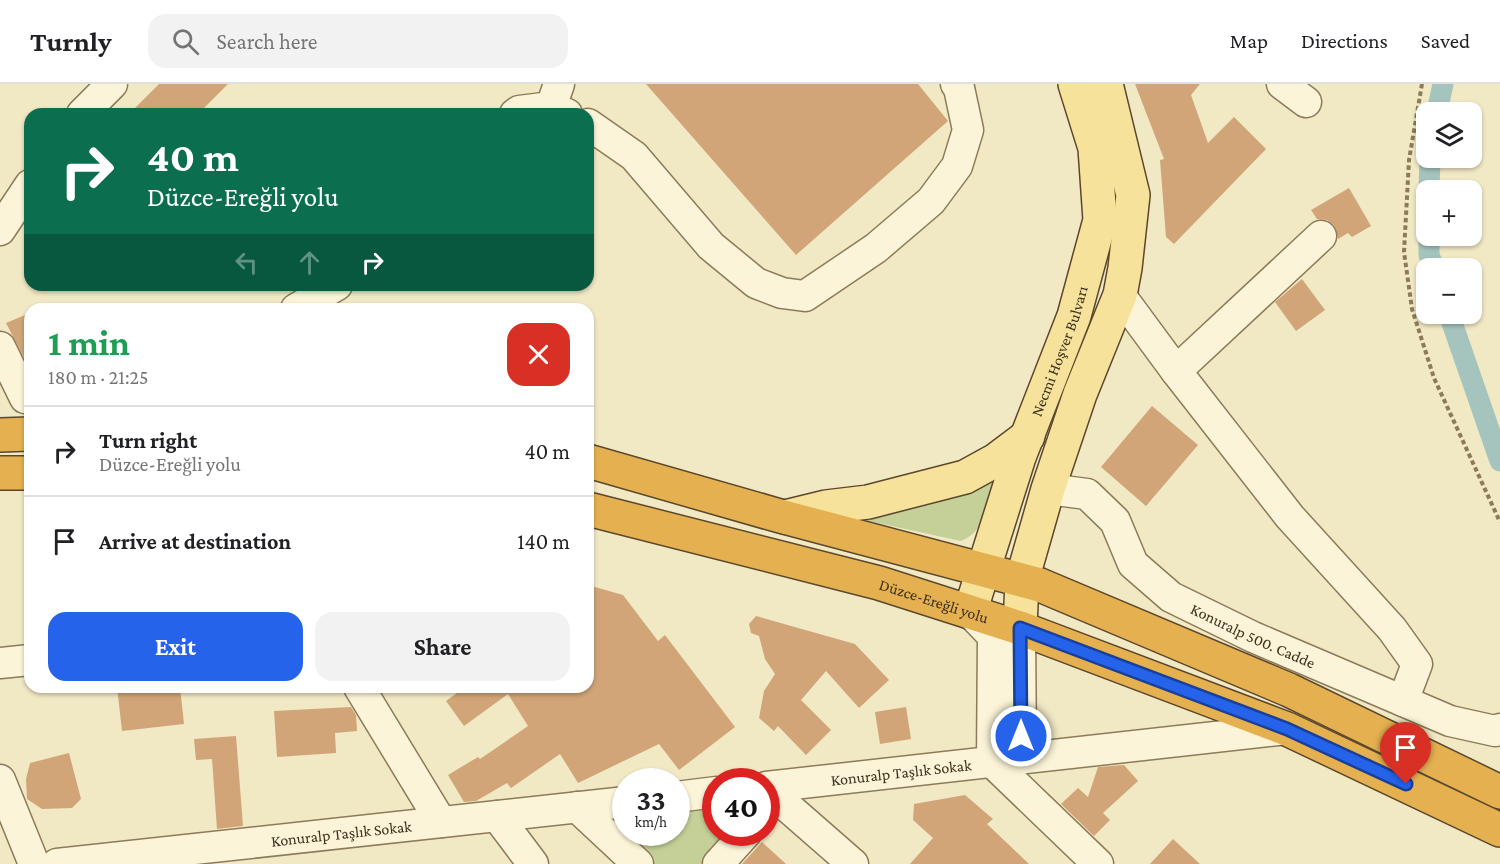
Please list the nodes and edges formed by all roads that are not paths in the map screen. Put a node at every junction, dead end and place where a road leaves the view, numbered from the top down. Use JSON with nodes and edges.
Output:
{"nodes":[{"id":1,"x":112,"y":84,"type":"edge"},
{"id":2,"x":956,"y":84,"type":"edge"},
{"id":3,"x":1075,"y":84,"type":"edge"},
{"id":4,"x":1106,"y":84,"type":"edge"},
{"id":5,"x":1282,"y":84,"type":"edge"},
{"id":6,"x":559,"y":102,"type":"edge"},
{"id":7,"x":1306,"y":102,"type":"dead end"},
{"id":8,"x":88,"y":108,"type":"edge"},
{"id":9,"x":532,"y":108,"type":"edge"},
{"id":10,"x":594,"y":128,"type":"edge"},
{"id":11,"x":24,"y":194,"type":"edge"},
{"id":12,"x":0,"y":230,"type":"edge"},
{"id":13,"x":1321,"y":236,"type":"dead end"},
{"id":14,"x":327,"y":291,"type":"edge"},
{"id":15,"x":1120,"y":295,"type":"junction"},
{"id":16,"x":306,"y":303,"type":"edge"},
{"id":17,"x":0,"y":347,"type":"edge"},
{"id":18,"x":1176,"y":371,"type":"junction"},
{"id":19,"x":24,"y":395,"type":"edge"},
{"id":20,"x":24,"y":434,"type":"edge"},
{"id":21,"x":0,"y":435,"type":"edge"},
{"id":22,"x":1028,"y":436,"type":"junction"},
{"id":23,"x":594,"y":462,"type":"edge"},
{"id":24,"x":0,"y":473,"type":"edge"},
{"id":25,"x":24,"y":473,"type":"edge"},
{"id":26,"x":1048,"y":489,"type":"junction"},
{"id":27,"x":594,"y":511,"type":"edge"},
{"id":28,"x":785,"y":517,"type":"junction"},
{"id":29,"x":982,"y":568,"type":"junction"},
{"id":30,"x":1022,"y":580,"type":"junction"},
{"id":31,"x":970,"y":612,"type":"junction"},
{"id":32,"x":1020,"y":628,"type":"junction"},
{"id":33,"x":24,"y":661,"type":"edge"},
{"id":34,"x":0,"y":663,"type":"edge"},
{"id":35,"x":363,"y":693,"type":"edge"},
{"id":36,"x":1403,"y":700,"type":"junction"},
{"id":37,"x":1287,"y":729,"type":"junction"},
{"id":38,"x":1498,"y":732,"type":"edge"},
{"id":39,"x":1007,"y":761,"type":"junction"},
{"id":40,"x":1453,"y":768,"type":"junction"},
{"id":41,"x":0,"y":780,"type":"edge"},
{"id":42,"x":1500,"y":780,"type":"edge"},
{"id":43,"x":1500,"y":792,"type":"edge"},
{"id":44,"x":780,"y":795,"type":"edge"},
{"id":45,"x":612,"y":803,"type":"edge"},
{"id":46,"x":780,"y":804,"type":"edge"},
{"id":47,"x":577,"y":807,"type":"junction"},
{"id":48,"x":497,"y":816,"type":"junction"},
{"id":49,"x":441,"y":822,"type":"junction"},
{"id":50,"x":1500,"y":830,"type":"edge"},
{"id":51,"x":734,"y":846,"type":"edge"},
{"id":52,"x":34,"y":864,"type":"edge"},
{"id":53,"x":57,"y":864,"type":"edge"},
{"id":54,"x":532,"y":864,"type":"edge"},
{"id":55,"x":638,"y":864,"type":"edge"},
{"id":56,"x":718,"y":864,"type":"edge"},
{"id":57,"x":853,"y":864,"type":"edge"},
{"id":58,"x":1098,"y":864,"type":"edge"}],
"edges":[{"from":1,"to":8,"type":"street"},
{"from":2,"to":10,"type":"street"},
{"from":3,"to":22,"type":"main road","name":"Necmi Hoşver Bulvarı"},
{"from":4,"to":15,"type":"main road"},
{"from":5,"to":7,"type":"street"},
{"from":6,"to":9,"type":"street"},
{"from":11,"to":12,"type":"street"},
{"from":13,"to":18,"type":"street"},
{"from":14,"to":16,"type":"street"},
{"from":15,"to":18,"type":"street"},
{"from":15,"to":26,"type":"main road"},
{"from":17,"to":19,"type":"street"},
{"from":18,"to":36,"type":"street"},
{"from":20,"to":21,"type":"highway"},
{"from":22,"to":28,"type":"main road"},
{"from":22,"to":29,"type":"main road","name":"Necmi Hoşver Bulvarı"},
{"from":23,"to":28,"type":"highway"},
{"from":24,"to":25,"type":"highway"},
{"from":26,"to":30,"type":"main road"},
{"from":26,"to":36,"type":"street","name":"Konuralp 500. Cadde"},
{"from":27,"to":31,"type":"highway","name":"Düzce-Ereğli yolu"},
{"from":28,"to":29,"type":"highway"},
{"from":29,"to":30,"type":"highway"},
{"from":29,"to":31,"type":"main road","name":"Necmi Hoşver Bulvarı"},
{"from":30,"to":32,"type":"main road"},
{"from":30,"to":40,"type":"highway"},
{"from":31,"to":32,"type":"highway","name":"Düzce-Ereğli yolu"},
{"from":31,"to":39,"type":"street"},
{"from":32,"to":37,"type":"highway","name":"Düzce-Ereğli yolu"},
{"from":32,"to":39,"type":"street"},
{"from":33,"to":34,"type":"street"},
{"from":35,"to":49,"type":"street"},
{"from":36,"to":38,"type":"street","name":"Konuralp 500. Cadde"},
{"from":37,"to":39,"type":"street","name":"Konuralp Taşlık Sokak"},
{"from":37,"to":50,"type":"highway","name":"Düzce-Ereğli yolu"},
{"from":39,"to":44,"type":"street","name":"Konuralp Taşlık Sokak"},
{"from":39,"to":58,"type":"street"},
{"from":40,"to":42,"type":"highway"},
{"from":40,"to":43,"type":"highway"},
{"from":41,"to":52,"type":"street"},
{"from":45,"to":47,"type":"street","name":"Konuralp Taşlık Sokak"},
{"from":46,"to":57,"type":"street"},
{"from":47,"to":48,"type":"street","name":"Konuralp Taşlık Sokak"},
{"from":47,"to":55,"type":"street"},
{"from":48,"to":49,"type":"street","name":"Konuralp Taşlık Sokak"},
{"from":48,"to":54,"type":"street"},
{"from":49,"to":53,"type":"street","name":"Konuralp Taşlık Sokak"},
{"from":51,"to":56,"type":"street"}]}
